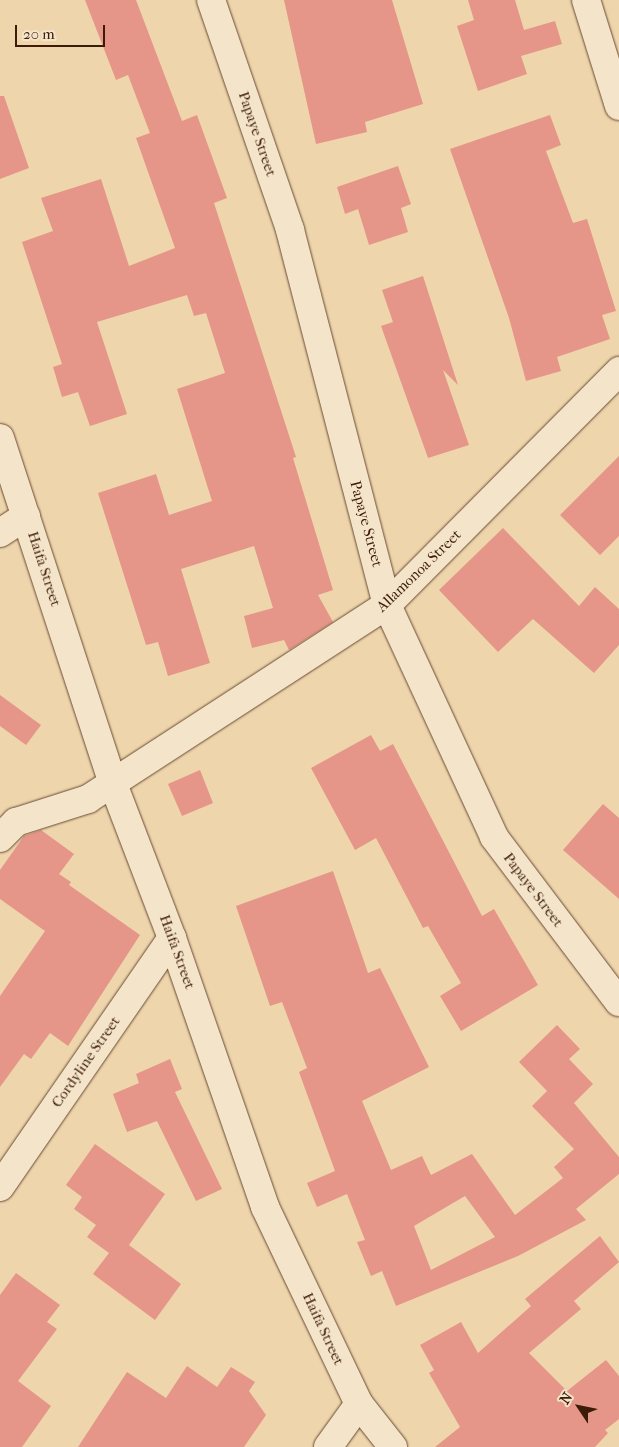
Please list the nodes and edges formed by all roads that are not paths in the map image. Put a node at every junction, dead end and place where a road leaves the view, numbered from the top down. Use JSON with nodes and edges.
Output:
{"nodes":[{"id":1,"x":211,"y":0,"type":"edge"},
{"id":2,"x":586,"y":0,"type":"edge"},
{"id":3,"x":619,"y":106,"type":"edge"},
{"id":4,"x":619,"y":371,"type":"edge"},
{"id":5,"x":0,"y":438,"type":"edge"},
{"id":6,"x":26,"y":516,"type":"junction"},
{"id":7,"x":0,"y":533,"type":"edge"},
{"id":8,"x":387,"y":605,"type":"junction"},
{"id":9,"x":112,"y":781,"type":"junction"},
{"id":10,"x":0,"y":838,"type":"edge"},
{"id":11,"x":172,"y":938,"type":"junction"},
{"id":12,"x":616,"y":993,"type":"edge"},
{"id":13,"x":0,"y":1187,"type":"edge"},
{"id":14,"x":359,"y":1404,"type":"junction"},
{"id":15,"x":328,"y":1447,"type":"edge"},
{"id":16,"x":393,"y":1447,"type":"edge"}],
"edges":[{"from":1,"to":8,"type":"street","name":"Papaye Street"},
{"from":2,"to":3,"type":"street"},
{"from":4,"to":8,"type":"street","name":"Allamonoa Street"},
{"from":5,"to":6,"type":"street","name":"Haifa Street"},
{"from":6,"to":7,"type":"street"},
{"from":6,"to":9,"type":"street","name":"Haifa Street"},
{"from":8,"to":9,"type":"street","name":"Allamonoa Street"},
{"from":8,"to":12,"type":"street","name":"Papaye Street"},
{"from":9,"to":10,"type":"street","name":"Allamonoa Street"},
{"from":9,"to":11,"type":"street","name":"Haifa Street"},
{"from":11,"to":13,"type":"street","name":"Cordyline Street"},
{"from":11,"to":14,"type":"street","name":"Haifa Street"},
{"from":14,"to":15,"type":"street"},
{"from":14,"to":16,"type":"street","name":"Haifa Street"}]}
